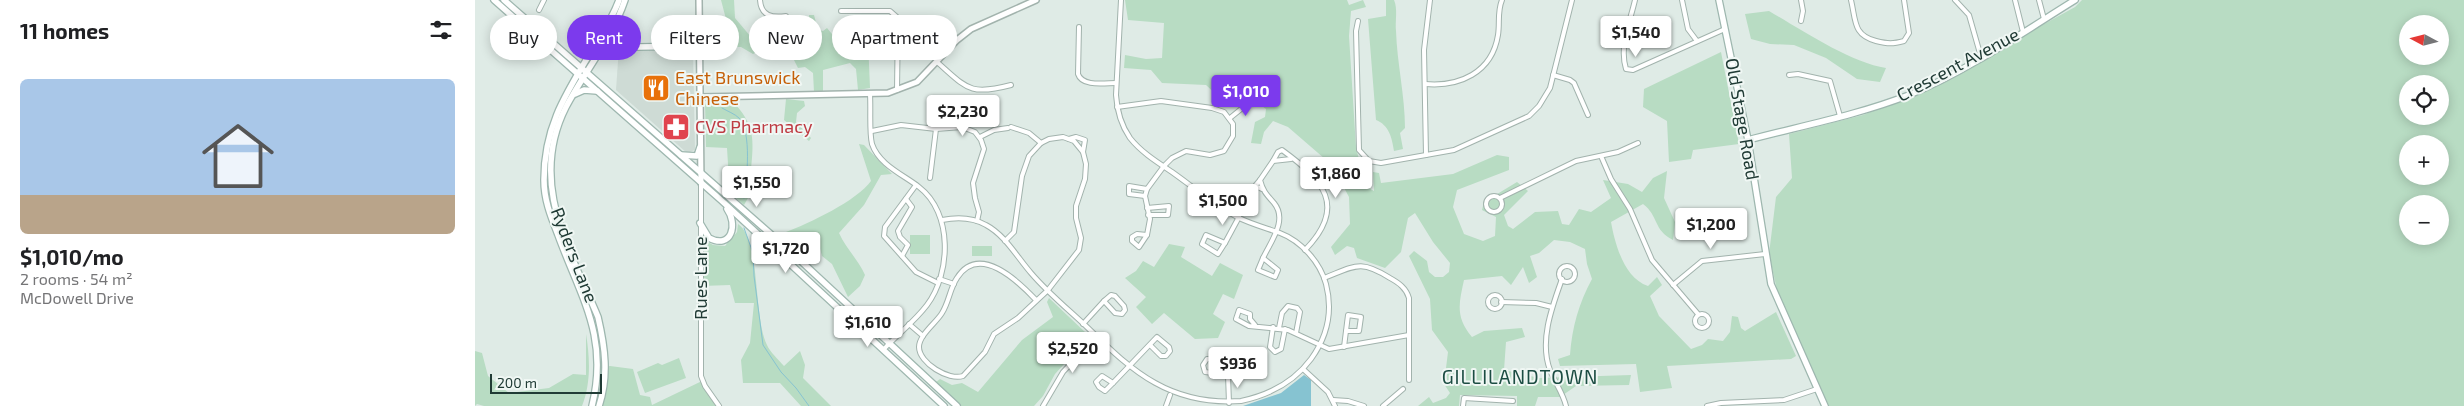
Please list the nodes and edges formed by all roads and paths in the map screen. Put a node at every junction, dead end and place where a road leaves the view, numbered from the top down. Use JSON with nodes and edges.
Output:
{"nodes":[{"id":1,"x":494,"y":0,"type":"edge"},
{"id":2,"x":504,"y":0,"type":"edge"},
{"id":3,"x":543,"y":0,"type":"edge"},
{"id":4,"x":619,"y":0,"type":"edge"},
{"id":5,"x":625,"y":0,"type":"edge"},
{"id":6,"x":699,"y":0,"type":"edge"},
{"id":7,"x":760,"y":0,"type":"edge"},
{"id":8,"x":1036,"y":0,"type":"edge"},
{"id":9,"x":1121,"y":0,"type":"edge"},
{"id":10,"x":1430,"y":0,"type":"edge"},
{"id":11,"x":1502,"y":0,"type":"edge"},
{"id":12,"x":1571,"y":0,"type":"edge"},
{"id":13,"x":1635,"y":0,"type":"edge"},
{"id":14,"x":1682,"y":0,"type":"edge"},
{"id":15,"x":1721,"y":0,"type":"edge"},
{"id":16,"x":1801,"y":0,"type":"edge"},
{"id":17,"x":1851,"y":0,"type":"edge"},
{"id":18,"x":1904,"y":0,"type":"edge"},
{"id":19,"x":1955,"y":0,"type":"edge"},
{"id":20,"x":2015,"y":0,"type":"edge"},
{"id":21,"x":2039,"y":0,"type":"edge"},
{"id":22,"x":2075,"y":0,"type":"edge"},
{"id":23,"x":539,"y":10,"type":"dead end"},
{"id":24,"x":841,"y":11,"type":"dead end"},
{"id":25,"x":620,"y":15,"type":"edge"},
{"id":26,"x":699,"y":15,"type":"edge"},
{"id":27,"x":767,"y":15,"type":"edge"},
{"id":28,"x":2044,"y":19,"type":"junction"},
{"id":29,"x":1358,"y":21,"type":"dead end"},
{"id":30,"x":1801,"y":21,"type":"dead end"},
{"id":31,"x":1079,"y":27,"type":"dead end"},
{"id":32,"x":1725,"y":29,"type":"junction"},
{"id":33,"x":2023,"y":32,"type":"junction"},
{"id":34,"x":1697,"y":41,"type":"junction"},
{"id":35,"x":1981,"y":57,"type":"junction"},
{"id":36,"x":592,"y":60,"type":"edge"},
{"id":37,"x":699,"y":60,"type":"edge"},
{"id":38,"x":937,"y":62,"type":"junction"},
{"id":39,"x":584,"y":70,"type":"junction"},
{"id":40,"x":1553,"y":75,"type":"junction"},
{"id":41,"x":1789,"y":75,"type":"dead end"},
{"id":42,"x":580,"y":77,"type":"junction"},
{"id":43,"x":1117,"y":83,"type":"junction"},
{"id":44,"x":1425,"y":84,"type":"junction"},
{"id":45,"x":1011,"y":85,"type":"dead end"},
{"id":46,"x":897,"y":90,"type":"junction"},
{"id":47,"x":597,"y":91,"type":"junction"},
{"id":48,"x":870,"y":95,"type":"junction"},
{"id":49,"x":700,"y":97,"type":"junction"},
{"id":50,"x":572,"y":98,"type":"junction"},
{"id":51,"x":1251,"y":100,"type":"dead end"},
{"id":52,"x":1117,"y":107,"type":"junction"},
{"id":53,"x":1588,"y":115,"type":"dead end"},
{"id":54,"x":1840,"y":116,"type":"junction"},
{"id":55,"x":1230,"y":118,"type":"junction"},
{"id":56,"x":936,"y":129,"type":"junction"},
{"id":57,"x":872,"y":131,"type":"junction"},
{"id":58,"x":980,"y":137,"type":"junction"},
{"id":59,"x":1069,"y":139,"type":"junction"},
{"id":60,"x":1747,"y":140,"type":"junction"},
{"id":61,"x":1041,"y":143,"type":"junction"},
{"id":62,"x":1638,"y":143,"type":"dead end"},
{"id":63,"x":700,"y":147,"type":"junction"},
{"id":64,"x":1083,"y":152,"type":"junction"},
{"id":65,"x":681,"y":155,"type":"junction"},
{"id":66,"x":1426,"y":156,"type":"junction"},
{"id":67,"x":1601,"y":156,"type":"junction"},
{"id":68,"x":1291,"y":159,"type":"junction"},
{"id":69,"x":1273,"y":161,"type":"junction"},
{"id":70,"x":1163,"y":166,"type":"junction"},
{"id":71,"x":701,"y":173,"type":"junction"},
{"id":72,"x":930,"y":178,"type":"dead end"},
{"id":73,"x":701,"y":182,"type":"junction"},
{"id":74,"x":916,"y":185,"type":"junction"},
{"id":75,"x":1147,"y":189,"type":"junction"},
{"id":76,"x":1145,"y":196,"type":"junction"},
{"id":77,"x":1500,"y":198,"type":"junction"},
{"id":78,"x":906,"y":199,"type":"junction"},
{"id":79,"x":722,"y":201,"type":"junction"},
{"id":80,"x":1147,"y":208,"type":"junction"},
{"id":81,"x":1148,"y":215,"type":"junction"},
{"id":82,"x":1239,"y":218,"type":"junction"},
{"id":83,"x":942,"y":220,"type":"junction"},
{"id":84,"x":977,"y":221,"type":"junction"},
{"id":85,"x":700,"y":223,"type":"junction"},
{"id":86,"x":1276,"y":232,"type":"junction"},
{"id":87,"x":1147,"y":235,"type":"dead end"},
{"id":88,"x":1005,"y":241,"type":"junction"},
{"id":89,"x":1225,"y":243,"type":"junction"},
{"id":90,"x":1305,"y":250,"type":"junction"},
{"id":91,"x":1765,"y":254,"type":"junction"},
{"id":92,"x":902,"y":256,"type":"junction"},
{"id":93,"x":1263,"y":258,"type":"junction"},
{"id":94,"x":1324,"y":278,"type":"junction"},
{"id":95,"x":1562,"y":279,"type":"junction"},
{"id":96,"x":938,"y":281,"type":"junction"},
{"id":97,"x":954,"y":284,"type":"junction"},
{"id":98,"x":1673,"y":285,"type":"junction"},
{"id":99,"x":1048,"y":290,"type":"junction"},
{"id":100,"x":1036,"y":300,"type":"junction"},
{"id":101,"x":1104,"y":302,"type":"junction"},
{"id":102,"x":1501,"y":302,"type":"dead end"},
{"id":103,"x":1552,"y":308,"type":"junction"},
{"id":104,"x":1698,"y":314,"type":"dead end"},
{"id":105,"x":909,"y":324,"type":"junction"},
{"id":106,"x":1083,"y":324,"type":"junction"},
{"id":107,"x":1255,"y":325,"type":"junction"},
{"id":108,"x":1273,"y":327,"type":"junction"},
{"id":109,"x":1279,"y":328,"type":"junction"},
{"id":110,"x":1285,"y":330,"type":"junction"},
{"id":111,"x":1346,"y":331,"type":"junction"},
{"id":112,"x":1296,"y":333,"type":"junction"},
{"id":113,"x":1409,"y":335,"type":"junction"},
{"id":114,"x":923,"y":336,"type":"junction"},
{"id":115,"x":1096,"y":337,"type":"junction"},
{"id":116,"x":890,"y":343,"type":"junction"},
{"id":117,"x":1150,"y":345,"type":"junction"},
{"id":118,"x":1320,"y":345,"type":"junction"},
{"id":119,"x":1343,"y":347,"type":"junction"},
{"id":120,"x":884,"y":349,"type":"junction"},
{"id":121,"x":1128,"y":368,"type":"junction"},
{"id":122,"x":1303,"y":369,"type":"junction"},
{"id":123,"x":1228,"y":375,"type":"junction"},
{"id":124,"x":1409,"y":380,"type":"dead end"},
{"id":125,"x":1113,"y":383,"type":"dead end"},
{"id":126,"x":1403,"y":389,"type":"dead end"},
{"id":127,"x":1817,"y":389,"type":"junction"},
{"id":128,"x":1170,"y":395,"type":"junction"},
{"id":129,"x":1333,"y":400,"type":"junction"},
{"id":130,"x":1513,"y":400,"type":"dead end"},
{"id":131,"x":1229,"y":403,"type":"junction"},
{"id":132,"x":1745,"y":404,"type":"edge"},
{"id":133,"x":592,"y":406,"type":"edge"},
{"id":134,"x":599,"y":406,"type":"edge"},
{"id":135,"x":719,"y":406,"type":"edge"},
{"id":136,"x":944,"y":406,"type":"edge"},
{"id":137,"x":957,"y":406,"type":"edge"},
{"id":138,"x":1043,"y":406,"type":"edge"},
{"id":139,"x":1166,"y":406,"type":"edge"},
{"id":140,"x":1335,"y":406,"type":"edge"},
{"id":141,"x":1364,"y":406,"type":"edge"},
{"id":142,"x":1383,"y":406,"type":"edge"},
{"id":143,"x":1463,"y":406,"type":"edge"},
{"id":144,"x":1566,"y":406,"type":"edge"},
{"id":145,"x":1707,"y":406,"type":"edge"},
{"id":146,"x":1825,"y":406,"type":"edge"}],
"edges":[{"from":1,"to":42,"type":"main road"},
{"from":2,"to":39,"type":"main road"},
{"from":3,"to":23,"type":"street"},
{"from":4,"to":39,"type":"main road","name":"Ryders Lane"},
{"from":5,"to":25,"type":"main road","name":"Ryders Lane"},
{"from":6,"to":26,"type":"street","name":"Rues Lane"},
{"from":7,"to":27,"type":"street"},
{"from":8,"to":38,"type":"street"},
{"from":9,"to":43,"type":"street"},
{"from":10,"to":44,"type":"street"},
{"from":11,"to":44,"type":"street"},
{"from":12,"to":40,"type":"street"},
{"from":13,"to":34,"type":"street"},
{"from":14,"to":34,"type":"street"},
{"from":15,"to":32,"type":"main road","name":"Old Stage Road"},
{"from":16,"to":30,"type":"street"},
{"from":17,"to":18,"type":"street"},
{"from":19,"to":35,"type":"street"},
{"from":20,"to":33,"type":"street"},
{"from":21,"to":28,"type":"street"},
{"from":22,"to":28,"type":"main road","name":"Crescent Avenue"},
{"from":24,"to":46,"type":"street"},
{"from":28,"to":33,"type":"main road","name":"Crescent Avenue"},
{"from":29,"to":66,"type":"street"},
{"from":31,"to":43,"type":"street"},
{"from":32,"to":34,"type":"street"},
{"from":32,"to":60,"type":"main road","name":"Old Stage Road"},
{"from":33,"to":35,"type":"main road","name":"Crescent Avenue"},
{"from":35,"to":54,"type":"main road","name":"Crescent Avenue"},
{"from":36,"to":39,"type":"main road","name":"Ryders Lane"},
{"from":37,"to":49,"type":"street","name":"Rues Lane"},
{"from":38,"to":45,"type":"street"},
{"from":38,"to":46,"type":"street"},
{"from":39,"to":42,"type":"main road","name":"Ryders Lane"},
{"from":39,"to":65,"type":"main road"},
{"from":40,"to":53,"type":"street"},
{"from":40,"to":66,"type":"street"},
{"from":41,"to":54,"type":"street"},
{"from":42,"to":47,"type":"main road"},
{"from":42,"to":50,"type":"main road","name":"Ryders Lane"},
{"from":42,"to":133,"type":"main road","name":"Ryders Lane"},
{"from":43,"to":52,"type":"street"},
{"from":44,"to":66,"type":"street"},
{"from":46,"to":48,"type":"street"},
{"from":47,"to":50,"type":"main road"},
{"from":47,"to":73,"type":"main road"},
{"from":48,"to":49,"type":"street"},
{"from":48,"to":57,"type":"street"},
{"from":49,"to":63,"type":"street","name":"Rues Lane"},
{"from":50,"to":134,"type":"main road","name":"Ryders Lane"},
{"from":51,"to":55,"type":"street"},
{"from":52,"to":55,"type":"street"},
{"from":52,"to":70,"type":"street"},
{"from":54,"to":60,"type":"main road","name":"Crescent Avenue"},
{"from":55,"to":70,"type":"street"},
{"from":56,"to":57,"type":"street"},
{"from":56,"to":58,"type":"street"},
{"from":56,"to":72,"type":"street"},
{"from":57,"to":74,"type":"street"},
{"from":58,"to":61,"type":"street"},
{"from":58,"to":84,"type":"street"},
{"from":59,"to":61,"type":"street"},
{"from":59,"to":64,"type":"street"},
{"from":59,"to":64,"type":"street"},
{"from":60,"to":91,"type":"main road","name":"Old Stage Road"},
{"from":61,"to":88,"type":"street"},
{"from":62,"to":67,"type":"street"},
{"from":63,"to":65,"type":"main road"},
{"from":63,"to":71,"type":"street","name":"Rues Lane"},
{"from":64,"to":99,"type":"street"},
{"from":65,"to":71,"type":"main road"},
{"from":67,"to":77,"type":"street"},
{"from":67,"to":98,"type":"street"},
{"from":68,"to":69,"type":"street"},
{"from":68,"to":69,"type":"street"},
{"from":68,"to":90,"type":"street"},
{"from":69,"to":86,"type":"street"},
{"from":70,"to":75,"type":"street"},
{"from":70,"to":82,"type":"street"},
{"from":71,"to":73,"type":"street","name":"Rues Lane"},
{"from":71,"to":116,"type":"main road"},
{"from":73,"to":79,"type":"main road"},
{"from":73,"to":85,"type":"street","name":"Rues Lane"},
{"from":74,"to":78,"type":"street"},
{"from":74,"to":83,"type":"street"},
{"from":75,"to":76,"type":"street"},
{"from":75,"to":76,"type":"street"},
{"from":76,"to":80,"type":"street"},
{"from":77,"to":77,"type":"street"},
{"from":78,"to":92,"type":"street"},
{"from":78,"to":92,"type":"street"},
{"from":79,"to":85,"type":"main road"},
{"from":79,"to":120,"type":"main road"},
{"from":80,"to":81,"type":"street"},
{"from":80,"to":81,"type":"street"},
{"from":81,"to":87,"type":"street"},
{"from":82,"to":86,"type":"street"},
{"from":82,"to":89,"type":"street"},
{"from":83,"to":84,"type":"street"},
{"from":83,"to":96,"type":"street"},
{"from":84,"to":88,"type":"street"},
{"from":85,"to":135,"type":"street","name":"Rues Lane"},
{"from":86,"to":90,"type":"street"},
{"from":86,"to":93,"type":"street"},
{"from":88,"to":99,"type":"street"},
{"from":89,"to":89,"type":"street"},
{"from":90,"to":94,"type":"street"},
{"from":91,"to":98,"type":"street"},
{"from":91,"to":127,"type":"main road","name":"Old Stage Road"},
{"from":92,"to":96,"type":"street"},
{"from":93,"to":93,"type":"street"},
{"from":94,"to":113,"type":"street"},
{"from":94,"to":118,"type":"street"},
{"from":95,"to":95,"type":"street"},
{"from":95,"to":103,"type":"street"},
{"from":96,"to":97,"type":"street"},
{"from":96,"to":105,"type":"street"},
{"from":97,"to":100,"type":"street"},
{"from":97,"to":114,"type":"street"},
{"from":98,"to":104,"type":"street"},
{"from":99,"to":100,"type":"street"},
{"from":99,"to":106,"type":"street"},
{"from":100,"to":114,"type":"street"},
{"from":101,"to":101,"type":"street"},
{"from":101,"to":106,"type":"street"},
{"from":102,"to":103,"type":"street"},
{"from":103,"to":144,"type":"street"},
{"from":105,"to":114,"type":"street"},
{"from":105,"to":116,"type":"street"},
{"from":106,"to":115,"type":"street"},
{"from":107,"to":107,"type":"street"},
{"from":107,"to":108,"type":"street"},
{"from":108,"to":109,"type":"street"},
{"from":108,"to":110,"type":"street"},
{"from":109,"to":110,"type":"street"},
{"from":109,"to":112,"type":"street"},
{"from":110,"to":112,"type":"street"},
{"from":111,"to":111,"type":"street"},
{"from":111,"to":119,"type":"street"},
{"from":112,"to":118,"type":"street"},
{"from":113,"to":119,"type":"street"},
{"from":113,"to":124,"type":"street"},
{"from":115,"to":121,"type":"street"},
{"from":115,"to":138,"type":"street"},
{"from":116,"to":120,"type":"street"},
{"from":116,"to":137,"type":"main road"},
{"from":117,"to":117,"type":"street"},
{"from":117,"to":121,"type":"street"},
{"from":118,"to":119,"type":"street"},
{"from":118,"to":122,"type":"street"},
{"from":120,"to":136,"type":"main road"},
{"from":121,"to":125,"type":"street"},
{"from":121,"to":128,"type":"street"},
{"from":122,"to":129,"type":"street"},
{"from":122,"to":131,"type":"street"},
{"from":123,"to":123,"type":"street"},
{"from":123,"to":131,"type":"street"},
{"from":126,"to":142,"type":"street"},
{"from":127,"to":132,"type":"street"},
{"from":127,"to":146,"type":"main road","name":"Old Stage Road"},
{"from":128,"to":131,"type":"street"},
{"from":128,"to":139,"type":"street"},
{"from":129,"to":140,"type":"street"},
{"from":129,"to":141,"type":"street"},
{"from":130,"to":143,"type":"street"},
{"from":132,"to":145,"type":"street"}]}
